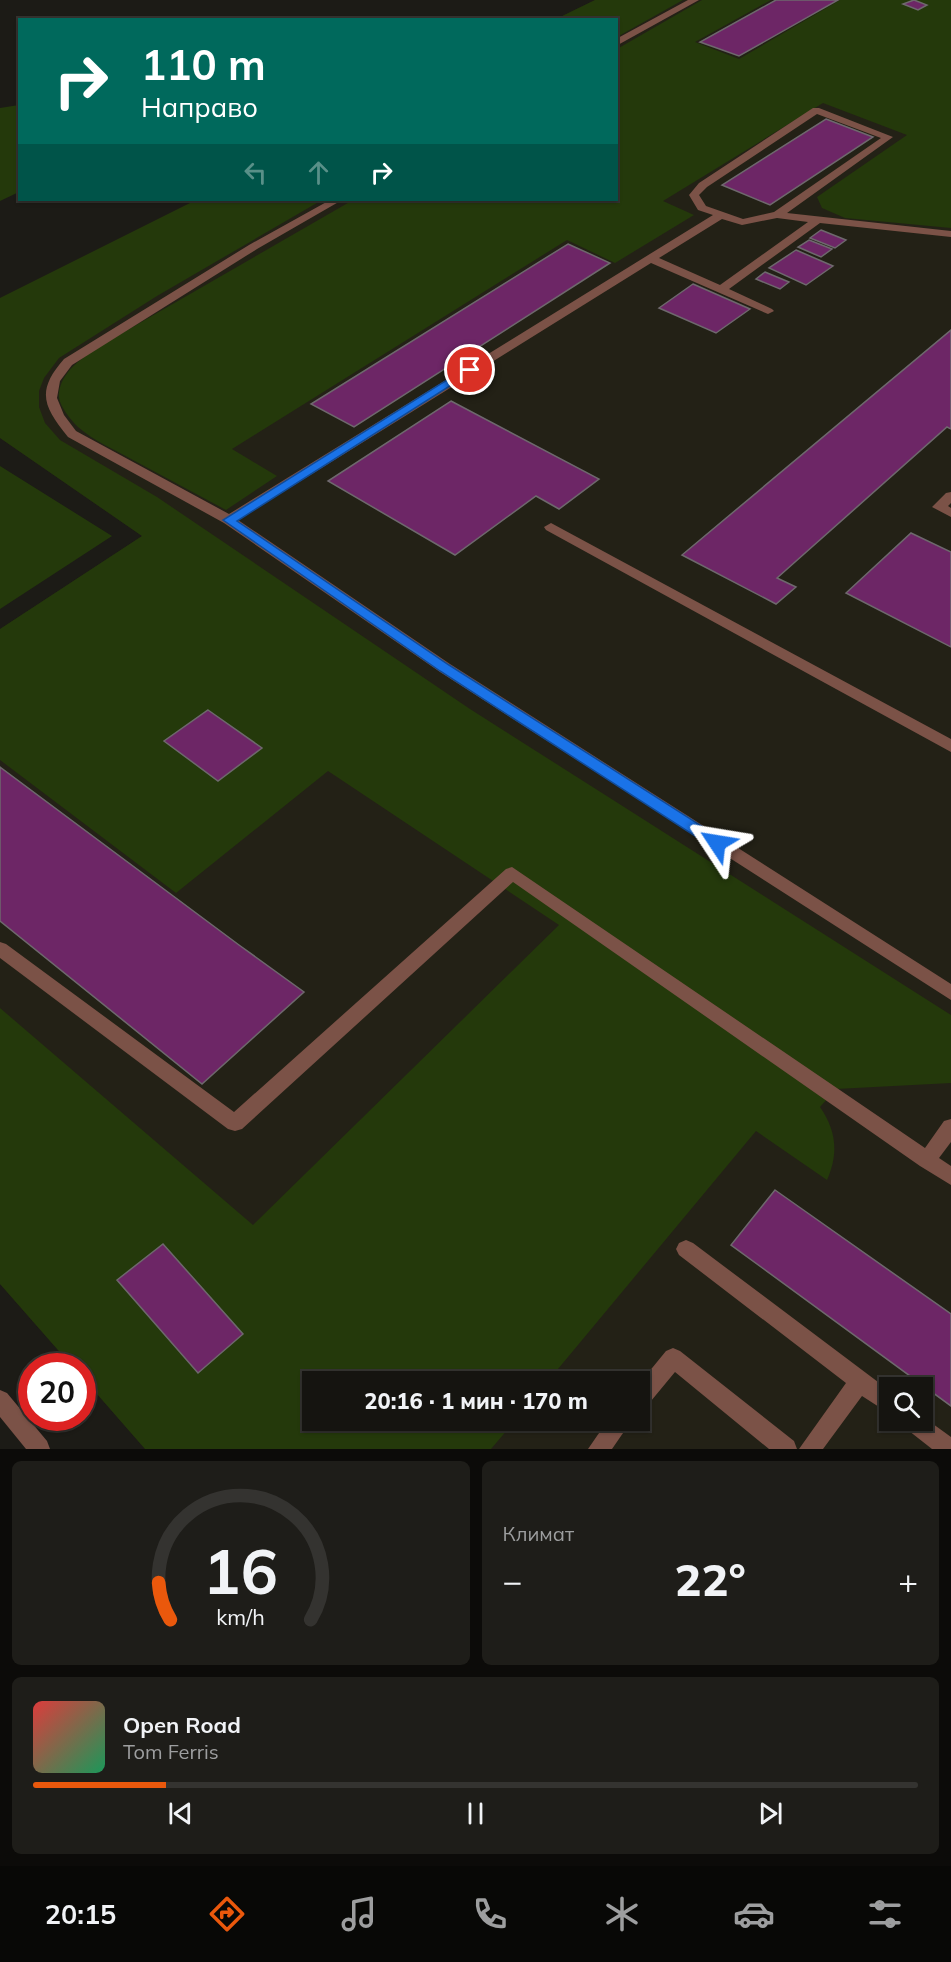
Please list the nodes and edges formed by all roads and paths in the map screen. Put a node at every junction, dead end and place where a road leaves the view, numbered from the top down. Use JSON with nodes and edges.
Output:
{"nodes":[{"id":1,"x":695,"y":0,"type":"edge"},
{"id":2,"x":618,"y":42,"type":"edge"},
{"id":3,"x":335,"y":201,"type":"edge"},
{"id":4,"x":777,"y":215,"type":"junction"},
{"id":5,"x":719,"y":216,"type":"junction"},
{"id":6,"x":817,"y":220,"type":"junction"},
{"id":7,"x":951,"y":234,"type":"edge"},
{"id":8,"x":650,"y":258,"type":"junction"},
{"id":9,"x":722,"y":289,"type":"junction"},
{"id":10,"x":768,"y":311,"type":"dead end"},
{"id":11,"x":951,"y":496,"type":"edge"},
{"id":12,"x":951,"y":513,"type":"edge"},
{"id":13,"x":229,"y":520,"type":"junction"},
{"id":14,"x":551,"y":527,"type":"dead end"},
{"id":15,"x":951,"y":746,"type":"edge"},
{"id":16,"x":0,"y":949,"type":"edge"},
{"id":17,"x":951,"y":993,"type":"edge"},
{"id":18,"x":951,"y":1127,"type":"edge"},
{"id":19,"x":927,"y":1160,"type":"junction"},
{"id":20,"x":951,"y":1176,"type":"edge"},
{"id":21,"x":686,"y":1249,"type":"dead end"},
{"id":22,"x":860,"y":1382,"type":"junction"},
{"id":23,"x":650,"y":1386,"type":"edge"},
{"id":24,"x":879,"y":1396,"type":"edge"},
{"id":25,"x":0,"y":1400,"type":"edge"},
{"id":26,"x":613,"y":1431,"type":"edge"},
{"id":27,"x":925,"y":1431,"type":"edge"},
{"id":28,"x":39,"y":1449,"type":"edge"},
{"id":29,"x":599,"y":1449,"type":"edge"},
{"id":30,"x":786,"y":1449,"type":"edge"},
{"id":31,"x":810,"y":1449,"type":"edge"},
{"id":32,"x":949,"y":1449,"type":"edge"}],
"edges":[{"from":1,"to":2,"type":"lane"},
{"from":3,"to":13,"type":"lane"},
{"from":4,"to":5,"type":"lane"},
{"from":4,"to":5,"type":"lane"},
{"from":4,"to":6,"type":"lane"},
{"from":5,"to":8,"type":"lane"},
{"from":6,"to":7,"type":"lane"},
{"from":6,"to":9,"type":"lane"},
{"from":8,"to":9,"type":"lane"},
{"from":8,"to":13,"type":"lane"},
{"from":9,"to":10,"type":"lane"},
{"from":11,"to":12,"type":"lane"},
{"from":13,"to":17,"type":"lane"},
{"from":14,"to":15,"type":"lane"},
{"from":16,"to":19,"type":"lane"},
{"from":18,"to":19,"type":"lane"},
{"from":19,"to":20,"type":"lane"},
{"from":21,"to":22,"type":"lane"},
{"from":22,"to":24,"type":"lane"},
{"from":22,"to":31,"type":"lane"},
{"from":23,"to":30,"type":"lane"},
{"from":25,"to":28,"type":"lane"},
{"from":26,"to":29,"type":"lane"},
{"from":27,"to":32,"type":"lane"}]}
